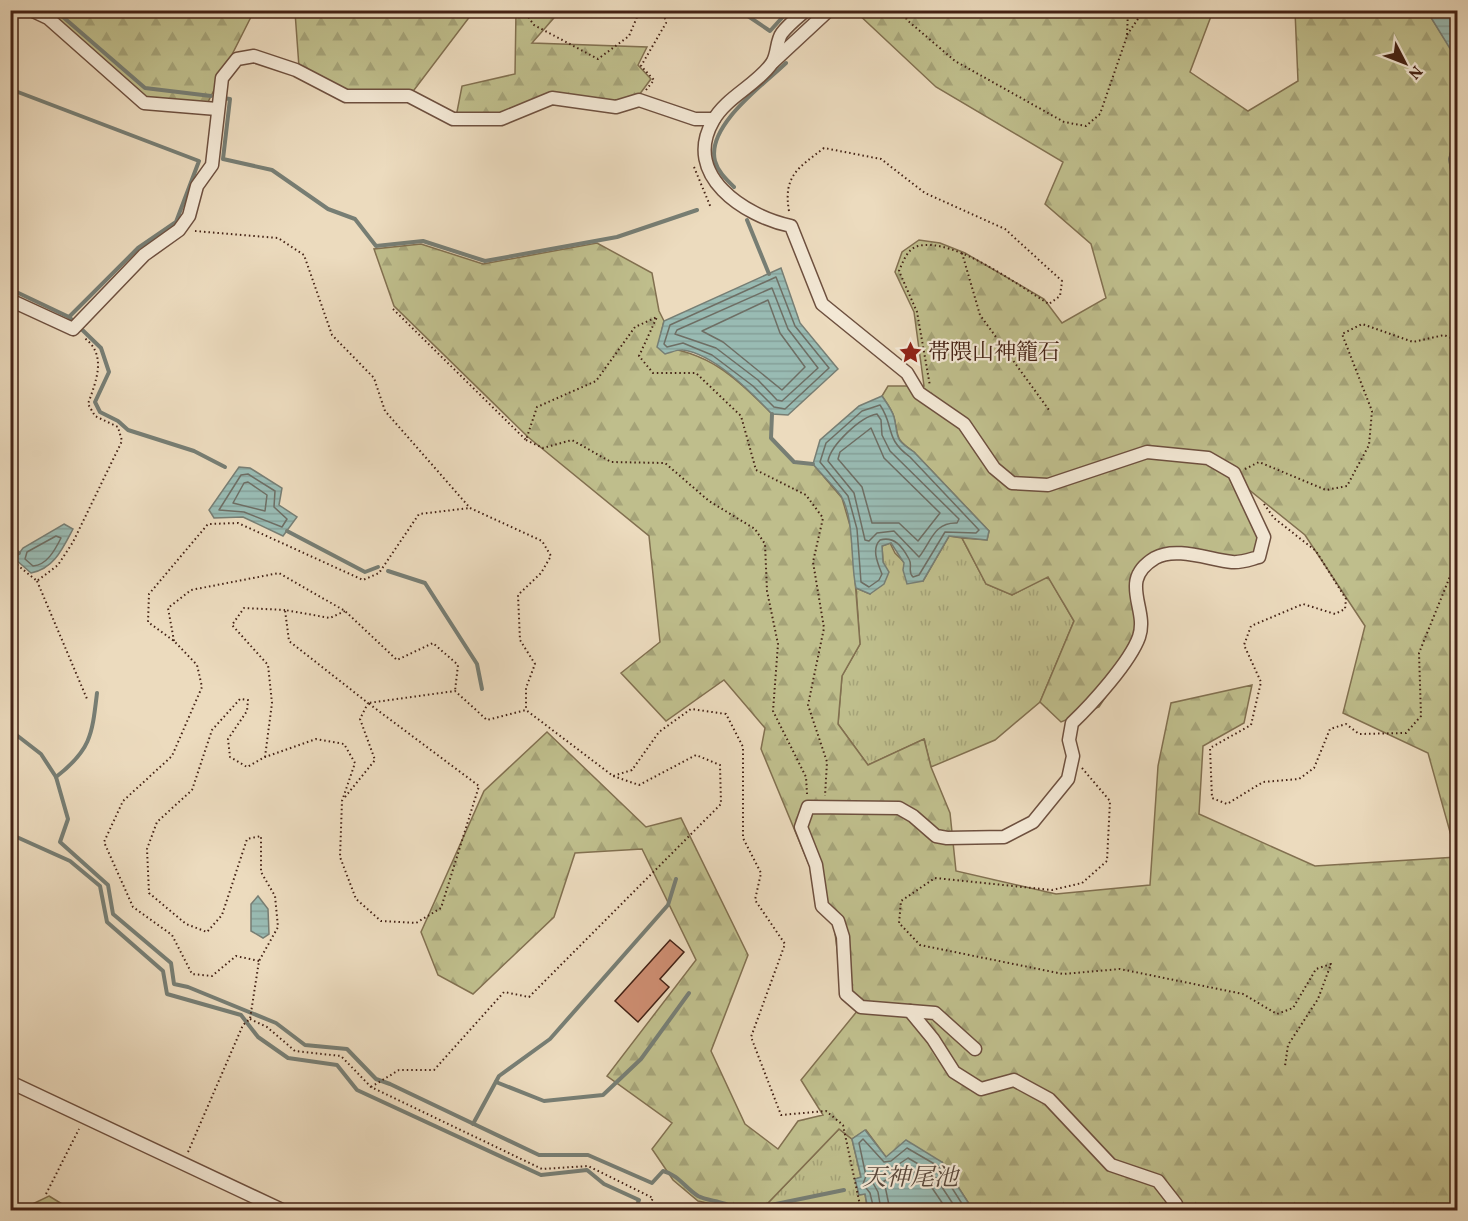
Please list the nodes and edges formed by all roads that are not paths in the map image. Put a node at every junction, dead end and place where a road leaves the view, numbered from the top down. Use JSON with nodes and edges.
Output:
{"nodes":[{"id":1,"x":31,"y":10,"type":"edge"},
{"id":2,"x":806,"y":10,"type":"edge"},
{"id":3,"x":829,"y":10,"type":"edge"},
{"id":4,"x":772,"y":62,"type":"junction"},
{"id":5,"x":217,"y":109,"type":"junction"},
{"id":6,"x":714,"y":119,"type":"junction"},
{"id":7,"x":10,"y":300,"type":"edge"},
{"id":8,"x":910,"y":1011,"type":"junction"},
{"id":9,"x":975,"y":1049,"type":"dead end"},
{"id":10,"x":10,"y":1082,"type":"edge"},
{"id":11,"x":282,"y":1210,"type":"edge"},
{"id":12,"x":1176,"y":1210,"type":"edge"}],
"edges":[{"from":1,"to":5,"type":"street"},
{"from":2,"to":4,"type":"street"},
{"from":3,"to":4,"type":"street"},
{"from":4,"to":6,"type":"street"},
{"from":5,"to":6,"type":"street"},
{"from":5,"to":7,"type":"street"},
{"from":6,"to":8,"type":"street"},
{"from":8,"to":9,"type":"street"},
{"from":8,"to":12,"type":"street"},
{"from":10,"to":11,"type":"street"}]}
